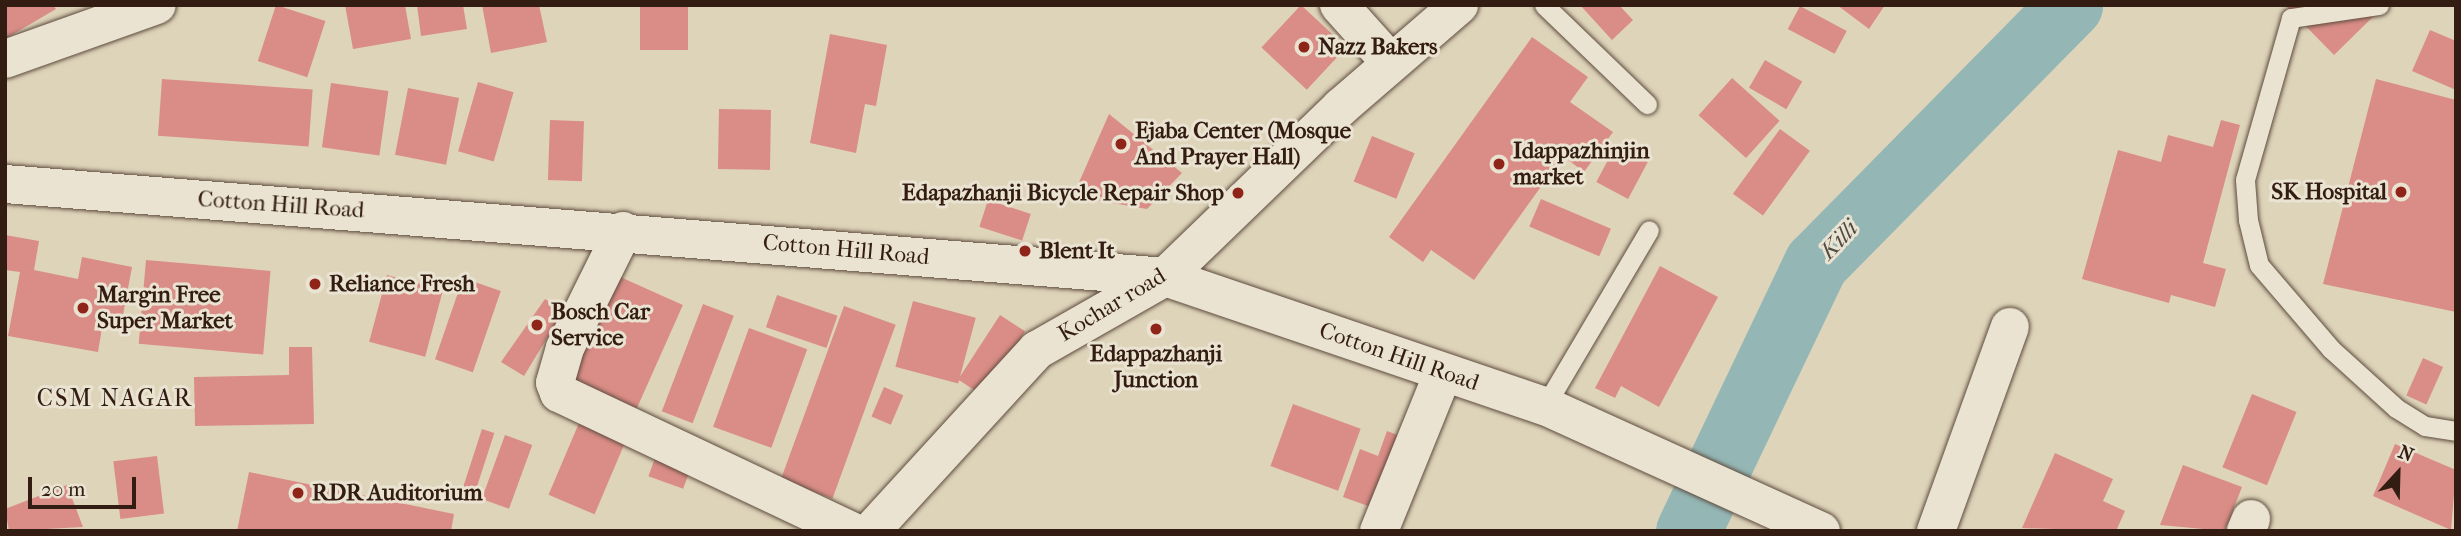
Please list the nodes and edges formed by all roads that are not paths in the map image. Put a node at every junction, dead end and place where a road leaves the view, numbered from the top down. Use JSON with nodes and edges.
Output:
{"nodes":[{"id":1,"x":157,"y":5,"type":"edge"},
{"id":2,"x":1339,"y":5,"type":"edge"},
{"id":3,"x":1459,"y":5,"type":"edge"},
{"id":4,"x":1544,"y":5,"type":"edge"},
{"id":5,"x":2379,"y":5,"type":"edge"},
{"id":6,"x":5,"y":59,"type":"edge"},
{"id":7,"x":1391,"y":63,"type":"junction"},
{"id":8,"x":1647,"y":104,"type":"dead end"},
{"id":9,"x":5,"y":184,"type":"edge"},
{"id":10,"x":1649,"y":230,"type":"dead end"},
{"id":11,"x":623,"y":231,"type":"junction"},
{"id":12,"x":1166,"y":277,"type":"junction"},
{"id":13,"x":2010,"y":327,"type":"dead end"},
{"id":14,"x":1443,"y":373,"type":"junction"},
{"id":15,"x":1545,"y":406,"type":"junction"},
{"id":16,"x":2456,"y":431,"type":"edge"},
{"id":17,"x":1809,"y":525,"type":"edge"},
{"id":18,"x":850,"y":531,"type":"edge"},
{"id":19,"x":871,"y":531,"type":"edge"},
{"id":20,"x":1378,"y":531,"type":"edge"},
{"id":21,"x":1936,"y":531,"type":"edge"}],
"edges":[{"from":1,"to":6,"type":"street"},
{"from":2,"to":7,"type":"street"},
{"from":3,"to":7,"type":"street","name":"Kochar road"},
{"from":4,"to":8,"type":"lane"},
{"from":5,"to":16,"type":"lane"},
{"from":7,"to":12,"type":"street","name":"Kochar road"},
{"from":9,"to":11,"type":"street","name":"Cotton Hill Road"},
{"from":10,"to":15,"type":"lane"},
{"from":11,"to":12,"type":"street","name":"Cotton Hill Road"},
{"from":11,"to":18,"type":"street"},
{"from":12,"to":14,"type":"street","name":"Cotton Hill Road"},
{"from":12,"to":19,"type":"street","name":"Kochar road"},
{"from":13,"to":21,"type":"street"},
{"from":14,"to":15,"type":"street","name":"Cotton Hill Road"},
{"from":14,"to":20,"type":"street"},
{"from":15,"to":17,"type":"street","name":"Cotton Hill Road"}]}
